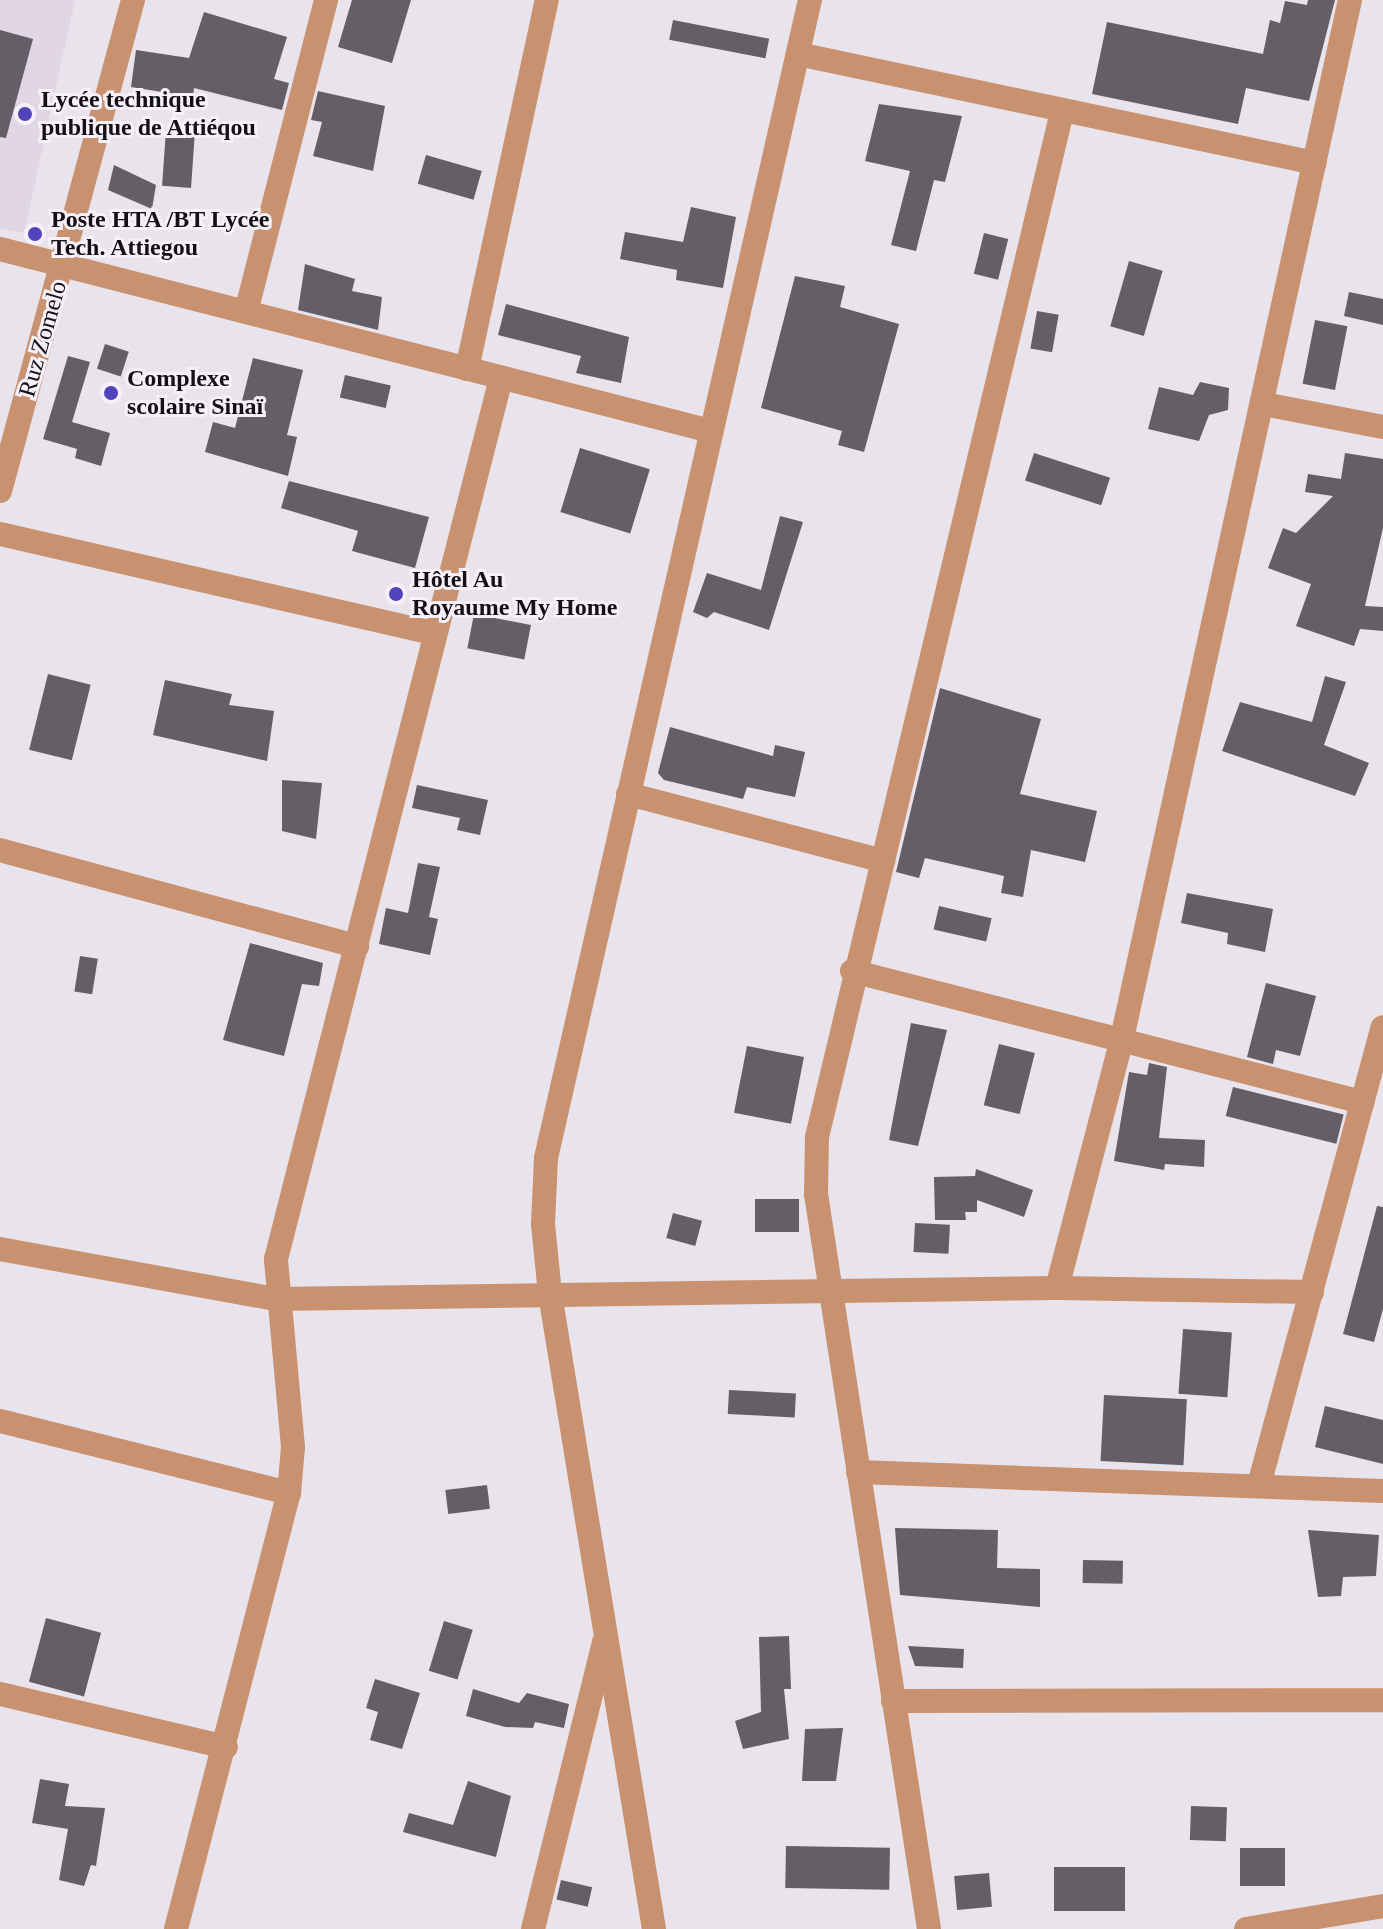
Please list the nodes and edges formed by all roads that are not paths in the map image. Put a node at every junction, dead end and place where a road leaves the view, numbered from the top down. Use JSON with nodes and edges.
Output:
{"nodes":[{"id":1,"x":133,"y":0,"type":"edge"},
{"id":2,"x":326,"y":0,"type":"edge"},
{"id":3,"x":547,"y":0,"type":"edge"},
{"id":4,"x":810,"y":0,"type":"edge"},
{"id":5,"x":1350,"y":0,"type":"edge"},
{"id":6,"x":798,"y":54,"type":"junction"},
{"id":7,"x":1062,"y":112,"type":"junction"},
{"id":8,"x":1315,"y":163,"type":"junction"},
{"id":9,"x":0,"y":249,"type":"edge"},
{"id":10,"x":64,"y":265,"type":"junction"},
{"id":11,"x":246,"y":312,"type":"junction"},
{"id":12,"x":467,"y":369,"type":"junction"},
{"id":13,"x":501,"y":378,"type":"junction"},
{"id":14,"x":1264,"y":404,"type":"junction"},
{"id":15,"x":1383,"y":427,"type":"edge"},
{"id":16,"x":711,"y":431,"type":"junction"},
{"id":17,"x":0,"y":491,"type":"edge"},
{"id":18,"x":0,"y":534,"type":"edge"},
{"id":19,"x":435,"y":634,"type":"junction"},
{"id":20,"x":628,"y":794,"type":"junction"},
{"id":21,"x":0,"y":850,"type":"edge"},
{"id":22,"x":883,"y":861,"type":"junction"},
{"id":23,"x":357,"y":946,"type":"junction"},
{"id":24,"x":852,"y":971,"type":"junction"},
{"id":25,"x":1383,"y":1027,"type":"edge"},
{"id":26,"x":1121,"y":1043,"type":"junction"},
{"id":27,"x":1362,"y":1102,"type":"junction"},
{"id":28,"x":0,"y":1249,"type":"edge"},
{"id":29,"x":1057,"y":1288,"type":"junction"},
{"id":30,"x":831,"y":1292,"type":"junction"},
{"id":31,"x":1312,"y":1292,"type":"junction"},
{"id":32,"x":550,"y":1294,"type":"junction"},
{"id":33,"x":275,"y":1299,"type":"junction"},
{"id":34,"x":0,"y":1421,"type":"edge"},
{"id":35,"x":858,"y":1472,"type":"junction"},
{"id":36,"x":1259,"y":1485,"type":"junction"},
{"id":37,"x":1383,"y":1491,"type":"edge"},
{"id":38,"x":289,"y":1493,"type":"junction"},
{"id":39,"x":608,"y":1628,"type":"junction"},
{"id":40,"x":0,"y":1694,"type":"edge"},
{"id":41,"x":1383,"y":1700,"type":"edge"},
{"id":42,"x":893,"y":1701,"type":"junction"},
{"id":43,"x":226,"y":1747,"type":"junction"},
{"id":44,"x":1383,"y":1906,"type":"edge"},
{"id":45,"x":176,"y":1929,"type":"edge"},
{"id":46,"x":533,"y":1929,"type":"edge"},
{"id":47,"x":654,"y":1929,"type":"edge"},
{"id":48,"x":929,"y":1929,"type":"edge"},
{"id":49,"x":1246,"y":1929,"type":"edge"}],
"edges":[{"from":1,"to":10,"type":"street","name":"Ruz Zomelo"},
{"from":2,"to":11,"type":"street"},
{"from":3,"to":12,"type":"street"},
{"from":4,"to":6,"type":"street"},
{"from":5,"to":8,"type":"street"},
{"from":6,"to":7,"type":"street"},
{"from":6,"to":16,"type":"street"},
{"from":7,"to":8,"type":"street"},
{"from":7,"to":22,"type":"street"},
{"from":8,"to":14,"type":"street"},
{"from":9,"to":10,"type":"street"},
{"from":10,"to":11,"type":"street"},
{"from":10,"to":17,"type":"street","name":"Ruz Zomelo"},
{"from":11,"to":12,"type":"street"},
{"from":12,"to":13,"type":"street"},
{"from":13,"to":16,"type":"street"},
{"from":13,"to":19,"type":"street"},
{"from":14,"to":15,"type":"street"},
{"from":14,"to":26,"type":"street"},
{"from":16,"to":20,"type":"street"},
{"from":18,"to":19,"type":"street"},
{"from":19,"to":23,"type":"street"},
{"from":20,"to":22,"type":"street"},
{"from":20,"to":32,"type":"street"},
{"from":21,"to":23,"type":"street"},
{"from":22,"to":24,"type":"street"},
{"from":23,"to":33,"type":"street"},
{"from":24,"to":26,"type":"street"},
{"from":24,"to":30,"type":"street"},
{"from":25,"to":27,"type":"street"},
{"from":26,"to":27,"type":"street"},
{"from":26,"to":29,"type":"street"},
{"from":27,"to":31,"type":"street"},
{"from":28,"to":33,"type":"street"},
{"from":29,"to":30,"type":"street"},
{"from":29,"to":31,"type":"street"},
{"from":30,"to":32,"type":"street"},
{"from":30,"to":35,"type":"street"},
{"from":31,"to":36,"type":"street"},
{"from":32,"to":33,"type":"street"},
{"from":32,"to":39,"type":"street"},
{"from":33,"to":38,"type":"street"},
{"from":34,"to":38,"type":"street"},
{"from":35,"to":36,"type":"street"},
{"from":35,"to":42,"type":"street"},
{"from":36,"to":37,"type":"street"},
{"from":38,"to":43,"type":"street"},
{"from":39,"to":46,"type":"street"},
{"from":39,"to":47,"type":"street"},
{"from":40,"to":43,"type":"street"},
{"from":41,"to":42,"type":"street"},
{"from":42,"to":48,"type":"street"},
{"from":43,"to":45,"type":"street"},
{"from":44,"to":49,"type":"street"}]}
